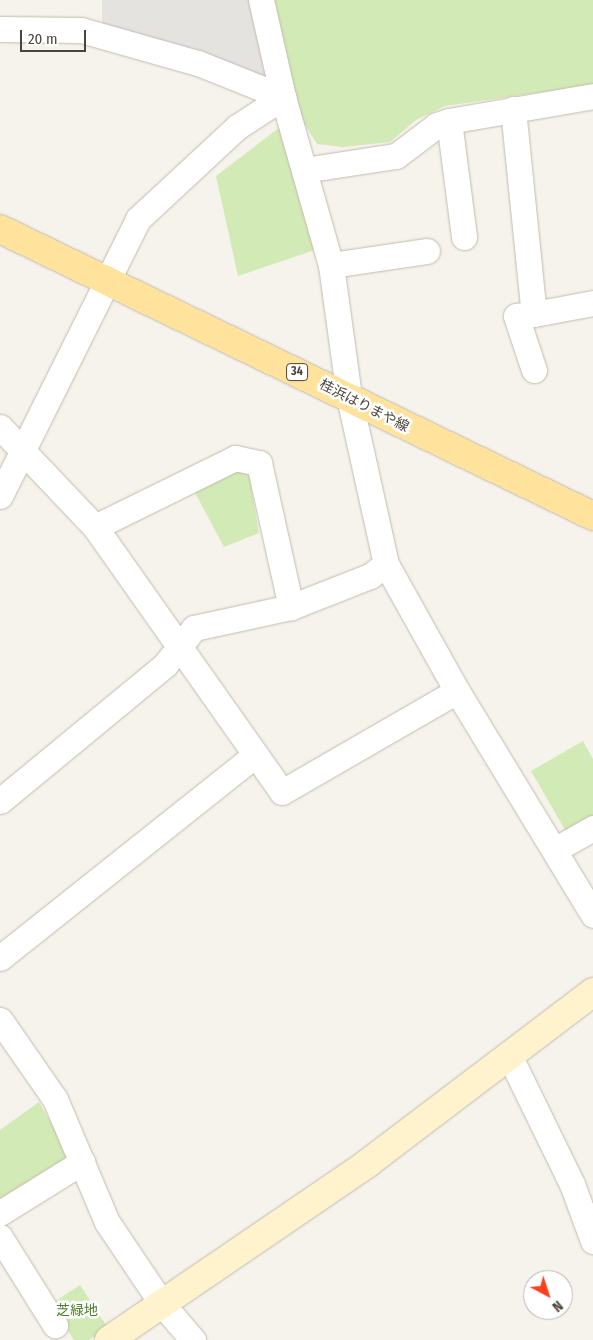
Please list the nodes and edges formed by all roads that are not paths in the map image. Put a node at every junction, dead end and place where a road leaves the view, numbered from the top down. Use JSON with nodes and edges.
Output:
{"nodes":[{"id":1,"x":261,"y":0,"type":"edge"},
{"id":2,"x":0,"y":29,"type":"edge"},
{"id":3,"x":593,"y":96,"type":"edge"},
{"id":4,"x":282,"y":97,"type":"junction"},
{"id":5,"x":513,"y":109,"type":"junction"},
{"id":6,"x":449,"y":120,"type":"junction"},
{"id":7,"x":304,"y":170,"type":"junction"},
{"id":8,"x":0,"y":229,"type":"edge"},
{"id":9,"x":464,"y":237,"type":"dead end"},
{"id":10,"x":427,"y":251,"type":"dead end"},
{"id":11,"x":331,"y":265,"type":"junction"},
{"id":12,"x":106,"y":282,"type":"junction"},
{"id":13,"x":593,"y":303,"type":"edge"},
{"id":14,"x":534,"y":314,"type":"junction"},
{"id":15,"x":534,"y":370,"type":"dead end"},
{"id":16,"x":348,"y":397,"type":"junction"},
{"id":17,"x":0,"y":427,"type":"edge"},
{"id":18,"x":23,"y":448,"type":"junction"},
{"id":19,"x":0,"y":496,"type":"edge"},
{"id":20,"x":593,"y":516,"type":"edge"},
{"id":21,"x":95,"y":527,"type":"junction"},
{"id":22,"x":386,"y":564,"type":"junction"},
{"id":23,"x":291,"y":607,"type":"junction"},
{"id":24,"x":179,"y":646,"type":"junction"},
{"id":25,"x":457,"y":691,"type":"junction"},
{"id":26,"x":255,"y":755,"type":"junction"},
{"id":27,"x":0,"y":801,"type":"edge"},
{"id":28,"x":593,"y":828,"type":"edge"},
{"id":29,"x":556,"y":849,"type":"junction"},
{"id":30,"x":593,"y":915,"type":"edge"},
{"id":31,"x":0,"y":958,"type":"edge"},
{"id":32,"x":593,"y":992,"type":"edge"},
{"id":33,"x":0,"y":1020,"type":"edge"},
{"id":34,"x":510,"y":1057,"type":"junction"},
{"id":35,"x":82,"y":1162,"type":"junction"},
{"id":36,"x":0,"y":1213,"type":"edge"},
{"id":37,"x":0,"y":1237,"type":"edge"},
{"id":38,"x":593,"y":1241,"type":"edge"},
{"id":39,"x":162,"y":1304,"type":"junction"},
{"id":40,"x":55,"y":1326,"type":"dead end"},
{"id":41,"x":109,"y":1340,"type":"edge"},
{"id":42,"x":193,"y":1340,"type":"edge"}],
"edges":[{"from":1,"to":4,"type":"street"},
{"from":2,"to":4,"type":"street"},
{"from":3,"to":5,"type":"street"},
{"from":4,"to":7,"type":"street"},
{"from":4,"to":12,"type":"street"},
{"from":5,"to":6,"type":"street"},
{"from":5,"to":14,"type":"street"},
{"from":6,"to":7,"type":"street"},
{"from":6,"to":9,"type":"street"},
{"from":7,"to":11,"type":"street"},
{"from":8,"to":12,"type":"main road","name":"桂浜はりまや線","number":"34"},
{"from":10,"to":11,"type":"street"},
{"from":11,"to":16,"type":"street"},
{"from":12,"to":16,"type":"main road","name":"桂浜はりまや線","number":"34"},
{"from":12,"to":18,"type":"street"},
{"from":13,"to":14,"type":"street"},
{"from":14,"to":15,"type":"street"},
{"from":16,"to":20,"type":"main road","name":"桂浜はりまや線","number":"34"},
{"from":16,"to":22,"type":"street"},
{"from":17,"to":18,"type":"street"},
{"from":18,"to":19,"type":"street"},
{"from":18,"to":21,"type":"street"},
{"from":21,"to":23,"type":"street"},
{"from":21,"to":24,"type":"street"},
{"from":22,"to":23,"type":"street"},
{"from":22,"to":25,"type":"street"},
{"from":23,"to":24,"type":"street"},
{"from":24,"to":26,"type":"street"},
{"from":24,"to":27,"type":"street"},
{"from":25,"to":26,"type":"street"},
{"from":25,"to":29,"type":"street"},
{"from":26,"to":31,"type":"street"},
{"from":28,"to":29,"type":"street"},
{"from":29,"to":30,"type":"street"},
{"from":32,"to":34,"type":"street"},
{"from":33,"to":35,"type":"street"},
{"from":34,"to":38,"type":"street"},
{"from":34,"to":39,"type":"street"},
{"from":35,"to":36,"type":"street"},
{"from":35,"to":39,"type":"street"},
{"from":37,"to":40,"type":"street"},
{"from":39,"to":41,"type":"street"},
{"from":39,"to":42,"type":"street"}]}
